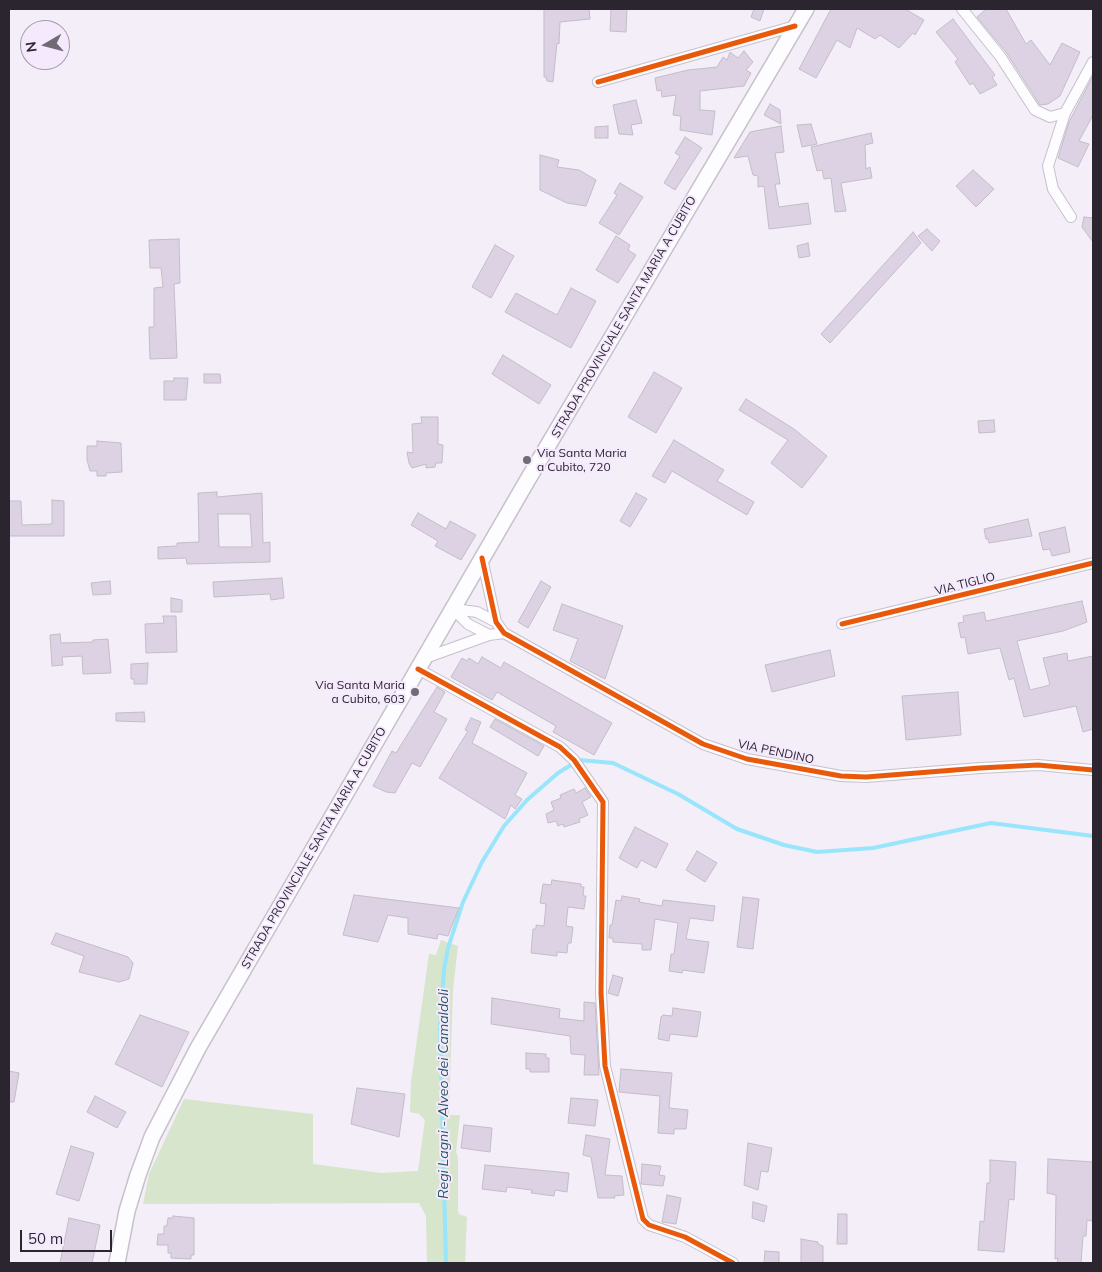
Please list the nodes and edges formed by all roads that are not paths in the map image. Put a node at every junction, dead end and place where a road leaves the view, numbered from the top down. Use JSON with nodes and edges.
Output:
{"nodes":[{"id":1,"x":806,"y":9,"type":"edge"},
{"id":2,"x":962,"y":9,"type":"edge"},
{"id":3,"x":795,"y":26,"type":"junction"},
{"id":4,"x":1093,"y":62,"type":"edge"},
{"id":5,"x":598,"y":82,"type":"dead end"},
{"id":6,"x":1065,"y":113,"type":"junction"},
{"id":7,"x":1071,"y":217,"type":"dead end"},
{"id":8,"x":482,"y":558,"type":"junction"},
{"id":9,"x":1093,"y":563,"type":"edge"},
{"id":10,"x":453,"y":609,"type":"junction"},
{"id":11,"x":496,"y":622,"type":"junction"},
{"id":12,"x":842,"y":624,"type":"dead end"},
{"id":13,"x":504,"y":633,"type":"junction"},
{"id":14,"x":489,"y":635,"type":"junction"},
{"id":15,"x":422,"y":663,"type":"junction"},
{"id":16,"x":1093,"y":770,"type":"edge"},
{"id":17,"x":118,"y":1263,"type":"edge"},
{"id":18,"x":733,"y":1263,"type":"edge"}],
"edges":[{"from":1,"to":3,"type":"main road","name":"STRADA PROVINCIALE SANTA MARIA A CUBITO"},
{"from":2,"to":6,"type":"street"},
{"from":3,"to":5,"type":"street"},
{"from":3,"to":8,"type":"main road","name":"STRADA PROVINCIALE SANTA MARIA A CUBITO"},
{"from":4,"to":6,"type":"street"},
{"from":6,"to":7,"type":"street"},
{"from":8,"to":10,"type":"main road","name":"STRADA PROVINCIALE SANTA MARIA A CUBITO"},
{"from":8,"to":11,"type":"street","name":"VIA PENDINO"},
{"from":9,"to":12,"type":"street","name":"VIA TIGLIO"},
{"from":10,"to":11,"type":"street","name":"VIA PENDINO"},
{"from":10,"to":14,"type":"street"},
{"from":10,"to":15,"type":"main road","name":"STRADA PROVINCIALE SANTA MARIA A CUBITO"},
{"from":11,"to":13,"type":"street","name":"VIA PENDINO"},
{"from":13,"to":14,"type":"street"},
{"from":13,"to":16,"type":"street","name":"VIA PENDINO"},
{"from":14,"to":15,"type":"street"},
{"from":15,"to":17,"type":"main road","name":"STRADA PROVINCIALE SANTA MARIA A CUBITO"},
{"from":15,"to":18,"type":"street"}]}
